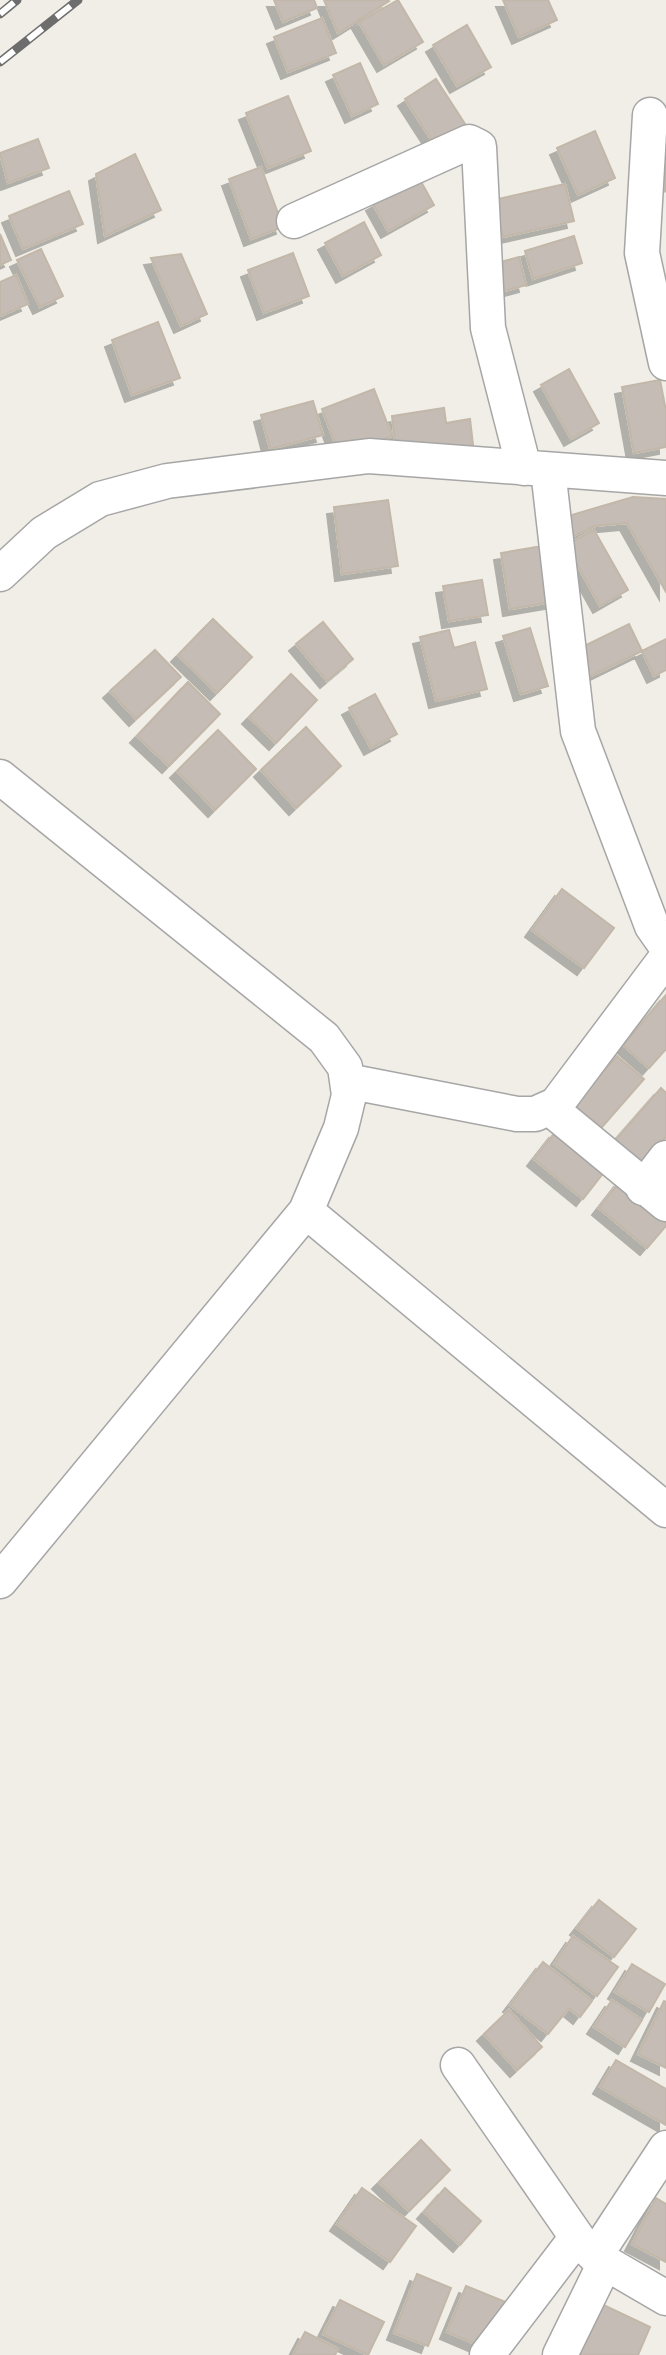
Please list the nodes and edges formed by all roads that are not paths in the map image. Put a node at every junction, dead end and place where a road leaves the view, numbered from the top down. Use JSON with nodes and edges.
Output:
{"nodes":[{"id":1,"x":650,"y":115,"type":"dead end"},
{"id":2,"x":294,"y":221,"type":"dead end"},
{"id":3,"x":666,"y":363,"type":"edge"},
{"id":4,"x":536,"y":469,"type":"junction"},
{"id":5,"x":666,"y":478,"type":"edge"},
{"id":6,"x":0,"y":574,"type":"edge"},
{"id":7,"x":0,"y":777,"type":"edge"},
{"id":8,"x":666,"y":946,"type":"edge"},
{"id":9,"x":666,"y":958,"type":"edge"},
{"id":10,"x":347,"y":1081,"type":"junction"},
{"id":11,"x":552,"y":1110,"type":"junction"},
{"id":12,"x":666,"y":1158,"type":"edge"},
{"id":13,"x":655,"y":1196,"type":"edge"},
{"id":14,"x":306,"y":1211,"type":"junction"},
{"id":15,"x":662,"y":1499,"type":"edge"},
{"id":16,"x":0,"y":1581,"type":"edge"},
{"id":17,"x":458,"y":2065,"type":"dead end"},
{"id":18,"x":666,"y":2148,"type":"edge"},
{"id":19,"x":592,"y":2252,"type":"junction"},
{"id":20,"x":666,"y":2298,"type":"edge"},
{"id":21,"x":487,"y":2355,"type":"edge"},
{"id":22,"x":560,"y":2355,"type":"edge"}],
"edges":[{"from":1,"to":3,"type":"street"},
{"from":2,"to":4,"type":"street"},
{"from":4,"to":5,"type":"street"},
{"from":4,"to":6,"type":"street"},
{"from":4,"to":8,"type":"street"},
{"from":7,"to":10,"type":"street"},
{"from":9,"to":11,"type":"street"},
{"from":10,"to":11,"type":"street"},
{"from":10,"to":14,"type":"street"},
{"from":11,"to":13,"type":"street"},
{"from":12,"to":13,"type":"street"},
{"from":14,"to":15,"type":"street"},
{"from":14,"to":16,"type":"street"},
{"from":17,"to":19,"type":"street"},
{"from":18,"to":19,"type":"street"},
{"from":19,"to":20,"type":"street"},
{"from":19,"to":21,"type":"street"},
{"from":19,"to":22,"type":"street"}]}
